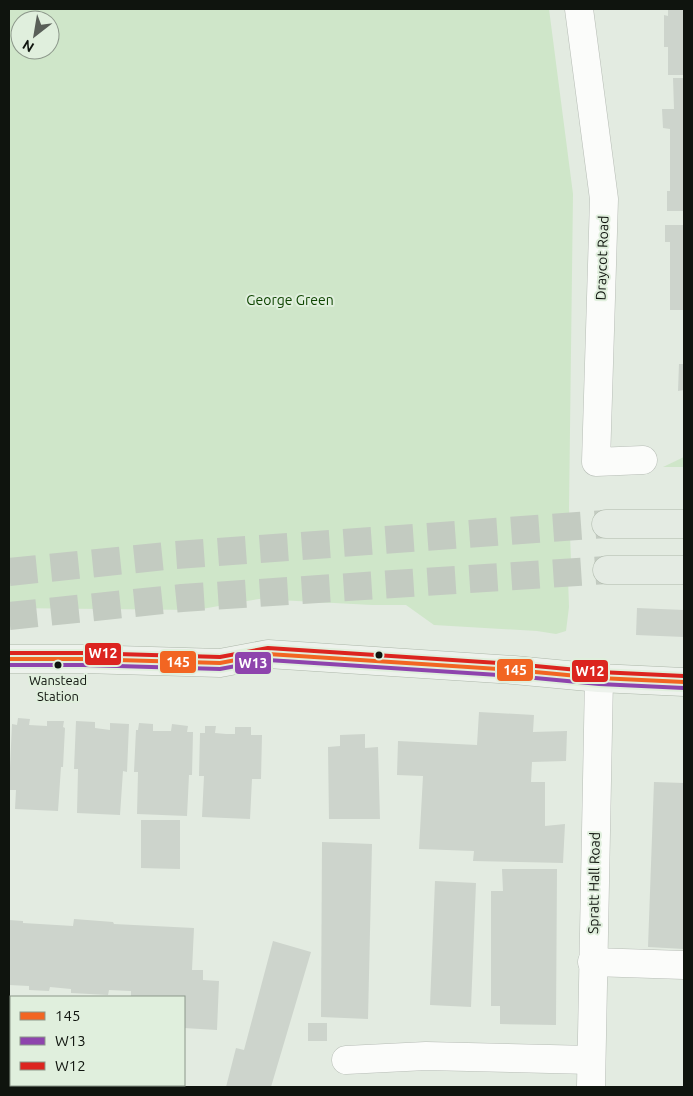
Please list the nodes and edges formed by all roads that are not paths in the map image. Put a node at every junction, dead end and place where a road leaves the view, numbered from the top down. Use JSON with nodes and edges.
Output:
{"nodes":[{"id":1,"x":579,"y":9,"type":"edge"},
{"id":2,"x":643,"y":460,"type":"dead end"},
{"id":3,"x":606,"y":524,"type":"tunnel mouth"},
{"id":4,"x":684,"y":524,"type":"edge"},
{"id":5,"x":607,"y":570,"type":"tunnel mouth"},
{"id":6,"x":684,"y":570,"type":"edge"},
{"id":7,"x":9,"y":659,"type":"edge"},
{"id":8,"x":599,"y":678,"type":"junction"},
{"id":9,"x":684,"y":682,"type":"edge"},
{"id":10,"x":592,"y":962,"type":"junction"},
{"id":11,"x":684,"y":965,"type":"edge"},
{"id":12,"x":346,"y":1060,"type":"dead end"},
{"id":13,"x":591,"y":1060,"type":"junction"},
{"id":14,"x":591,"y":1087,"type":"edge"}],
"edges":[{"from":1,"to":2,"type":"street","name":"Draycot Road"},
{"from":3,"to":4,"type":"highway"},
{"from":5,"to":6,"type":"highway"},
{"from":7,"to":8,"type":"main road"},
{"from":8,"to":9,"type":"main road"},
{"from":8,"to":10,"type":"street","name":"Spratt Hall Road"},
{"from":10,"to":11,"type":"street"},
{"from":10,"to":13,"type":"street","name":"Spratt Hall Road"},
{"from":12,"to":13,"type":"street"},
{"from":13,"to":14,"type":"street","name":"Spratt Hall Road"}]}
